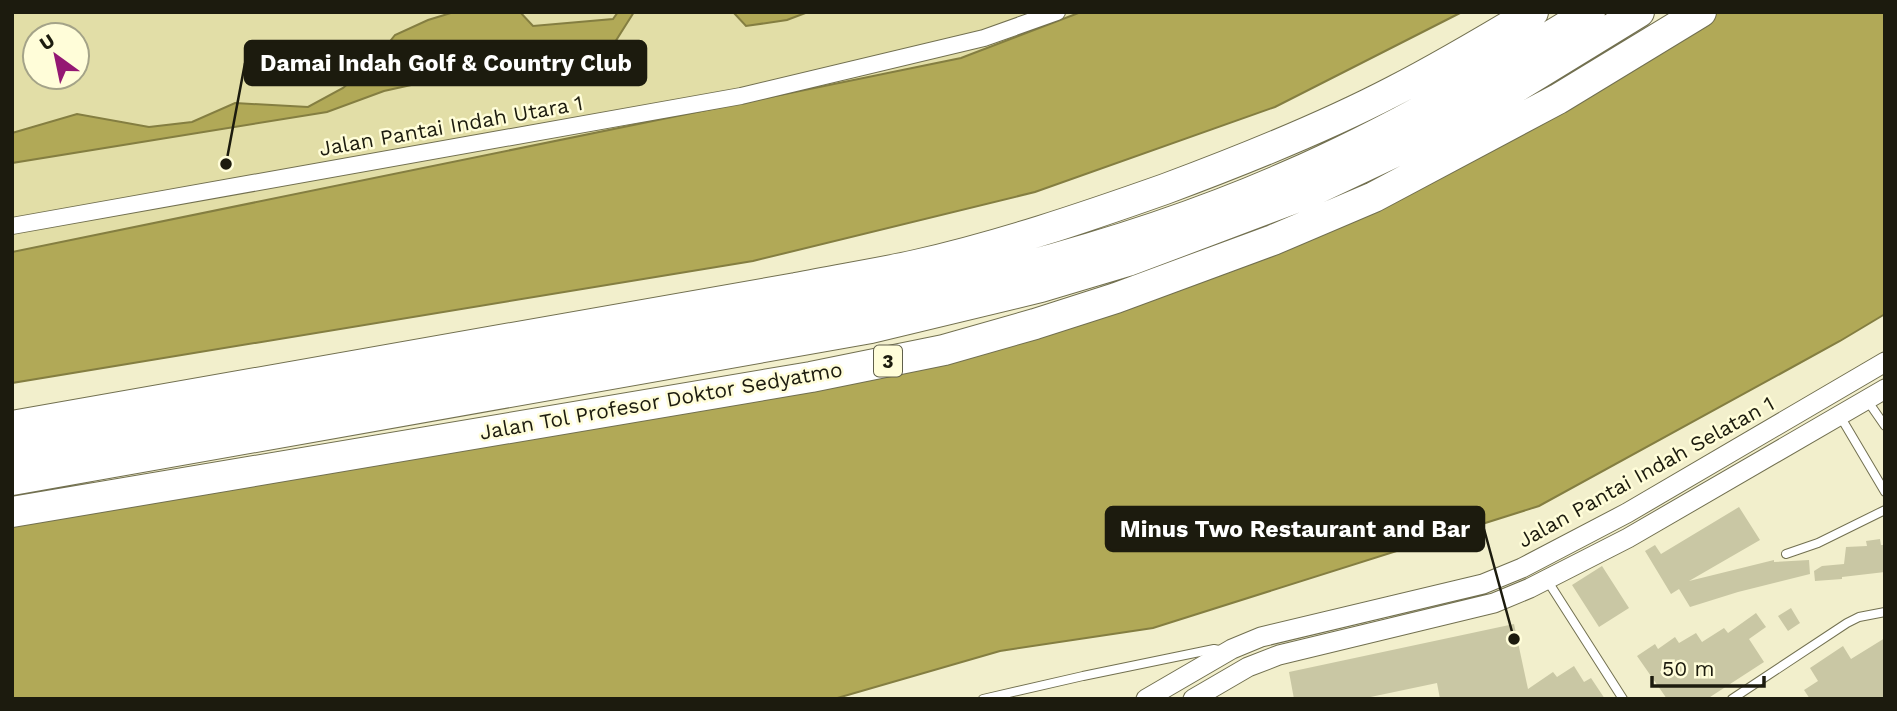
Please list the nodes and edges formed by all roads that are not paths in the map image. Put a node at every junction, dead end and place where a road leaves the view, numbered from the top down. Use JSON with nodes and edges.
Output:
{"nodes":[{"id":1,"x":1057,"y":12,"type":"edge"},
{"id":2,"x":1533,"y":12,"type":"edge"},
{"id":3,"x":1590,"y":12,"type":"edge"},
{"id":4,"x":1639,"y":12,"type":"edge"},
{"id":5,"x":1701,"y":12,"type":"edge"},
{"id":6,"x":12,"y":226,"type":"edge"},
{"id":7,"x":1885,"y":362,"type":"edge"},
{"id":8,"x":1885,"y":389,"type":"edge"},
{"id":9,"x":1867,"y":400,"type":"junction"},
{"id":10,"x":1840,"y":415,"type":"junction"},
{"id":11,"x":12,"y":426,"type":"edge"},
{"id":12,"x":1885,"y":426,"type":"edge"},
{"id":13,"x":12,"y":454,"type":"edge"},
{"id":14,"x":12,"y":480,"type":"edge"},
{"id":15,"x":1885,"y":492,"type":"edge"},
{"id":16,"x":1885,"y":510,"type":"edge"},
{"id":17,"x":12,"y":512,"type":"edge"},
{"id":18,"x":1786,"y":554,"type":"dead end"},
{"id":19,"x":1538,"y":560,"type":"junction"},
{"id":20,"x":1547,"y":579,"type":"junction"},
{"id":21,"x":1885,"y":612,"type":"edge"},
{"id":22,"x":1226,"y":653,"type":"junction"},
{"id":23,"x":983,"y":699,"type":"edge"},
{"id":24,"x":1146,"y":699,"type":"edge"},
{"id":25,"x":1193,"y":699,"type":"edge"},
{"id":26,"x":1623,"y":699,"type":"edge"},
{"id":27,"x":1732,"y":699,"type":"edge"}],
"edges":[{"from":1,"to":6,"type":"street","name":"Jalan Pantai Indah Utara 1"},
{"from":2,"to":11,"type":"highway"},
{"from":3,"to":13,"type":"highway"},
{"from":4,"to":14,"type":"highway","name":"Jalan Tol Profesor Doktor Sedyatmo","number":"3"},
{"from":5,"to":17,"type":"highway","name":"Jalan Tol Profesor Doktor Sedyatmo","number":"3"},
{"from":7,"to":19,"type":"street","name":"Jalan Pantai Indah Selatan 1"},
{"from":8,"to":9,"type":"street"},
{"from":9,"to":10,"type":"street"},
{"from":9,"to":12,"type":"lane"},
{"from":10,"to":15,"type":"lane"},
{"from":10,"to":20,"type":"street"},
{"from":16,"to":18,"type":"lane"},
{"from":19,"to":20,"type":"street"},
{"from":19,"to":22,"type":"street","name":"Jalan Pantai Indah Selatan 1"},
{"from":20,"to":25,"type":"street"},
{"from":20,"to":26,"type":"lane"},
{"from":21,"to":27,"type":"lane"},
{"from":22,"to":23,"type":"lane"},
{"from":22,"to":24,"type":"street","name":"Jalan Pantai Indah Selatan 1"}]}
